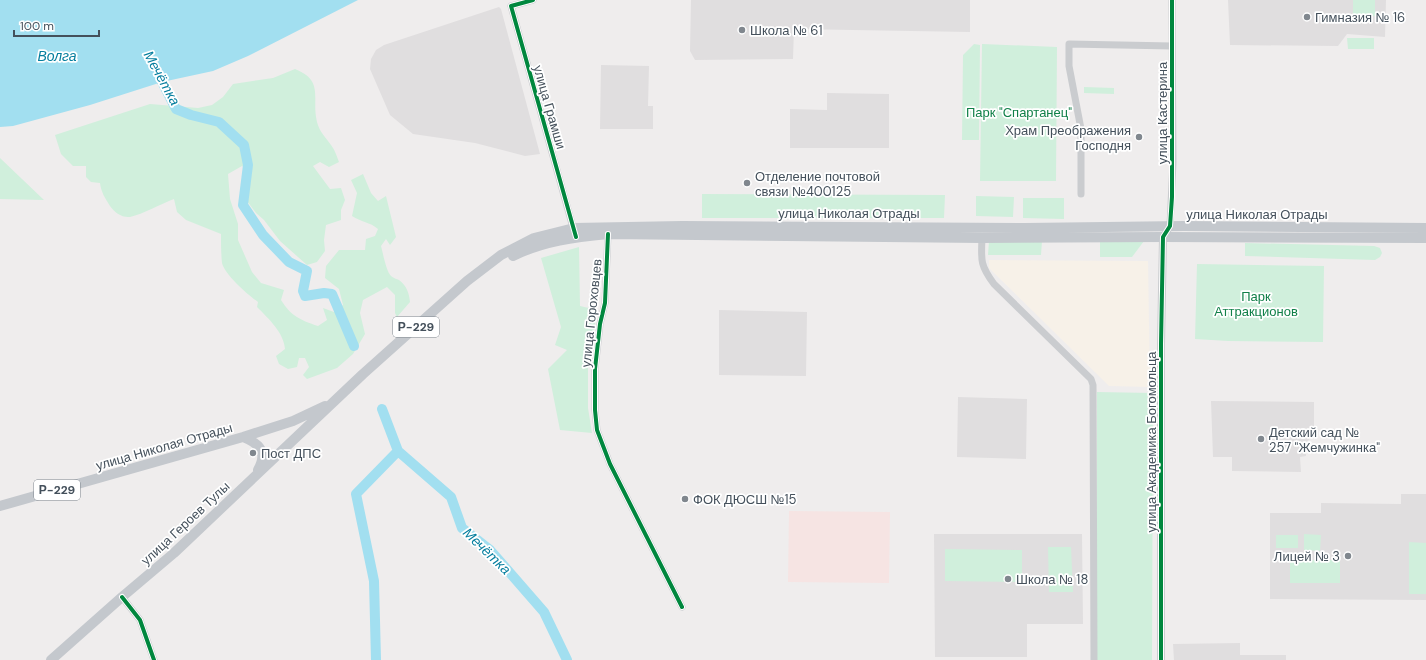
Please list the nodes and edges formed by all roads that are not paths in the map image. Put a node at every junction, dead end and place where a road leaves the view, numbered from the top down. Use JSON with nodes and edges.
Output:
{"nodes":[{"id":1,"x":534,"y":0,"type":"edge"},
{"id":2,"x":1172,"y":0,"type":"edge"},
{"id":3,"x":1172,"y":46,"type":"junction"},
{"id":4,"x":1081,"y":194,"type":"dead end"},
{"id":5,"x":1170,"y":226,"type":"junction"},
{"id":6,"x":1426,"y":228,"type":"edge"},
{"id":7,"x":575,"y":233,"type":"junction"},
{"id":8,"x":608,"y":234,"type":"junction"},
{"id":9,"x":1163,"y":237,"type":"junction"},
{"id":10,"x":982,"y":238,"type":"junction"},
{"id":11,"x":1426,"y":238,"type":"edge"},
{"id":12,"x":333,"y":403,"type":"junction"},
{"id":13,"x":243,"y":437,"type":"junction"},
{"id":14,"x":256,"y":473,"type":"junction"},
{"id":15,"x":0,"y":506,"type":"edge"},
{"id":16,"x":122,"y":597,"type":"junction"},
{"id":17,"x":682,"y":607,"type":"dead end"},
{"id":18,"x":51,"y":660,"type":"edge"},
{"id":19,"x":154,"y":660,"type":"edge"},
{"id":20,"x":1094,"y":660,"type":"edge"},
{"id":21,"x":1161,"y":660,"type":"edge"}],
"edges":[{"from":1,"to":7,"type":"street","name":"улица Грамши"},
{"from":2,"to":3,"type":"street","name":"улица Кастерина"},
{"from":3,"to":4,"type":"street"},
{"from":3,"to":5,"type":"street","name":"улица Кастерина"},
{"from":5,"to":6,"type":"main road","name":"улица Николая Отрады"},
{"from":5,"to":7,"type":"main road","name":"улица Николая Отрады"},
{"from":5,"to":9,"type":"street"},
{"from":7,"to":8,"type":"main road","name":"улица Николая Отрады"},
{"from":7,"to":12,"type":"main road","name":"улица Николая Отрады","number":"Р-229"},
{"from":7,"to":12,"type":"main road","name":"улица Николая Отрады","number":"Р-229"},
{"from":8,"to":10,"type":"main road","name":"улица Николая Отрады"},
{"from":8,"to":17,"type":"street","name":"улица Гороховцев"},
{"from":9,"to":10,"type":"main road","name":"улица Николая Отрады"},
{"from":9,"to":11,"type":"main road","name":"улица Николая Отрады"},
{"from":9,"to":21,"type":"street","name":"улица Академика Богомольца"},
{"from":10,"to":20,"type":"street"},
{"from":12,"to":13,"type":"main road","name":"улица Николая Отрады","number":"Р-229"},
{"from":12,"to":14,"type":"main road","name":"улица Героев Тулы"},
{"from":13,"to":14,"type":"main road"},
{"from":13,"to":15,"type":"main road","name":"улица Николая Отрады","number":"Р-229"},
{"from":14,"to":16,"type":"main road","name":"улица Героев Тулы"},
{"from":16,"to":18,"type":"main road","name":"улица Героев Тулы"},
{"from":16,"to":19,"type":"street"}]}
